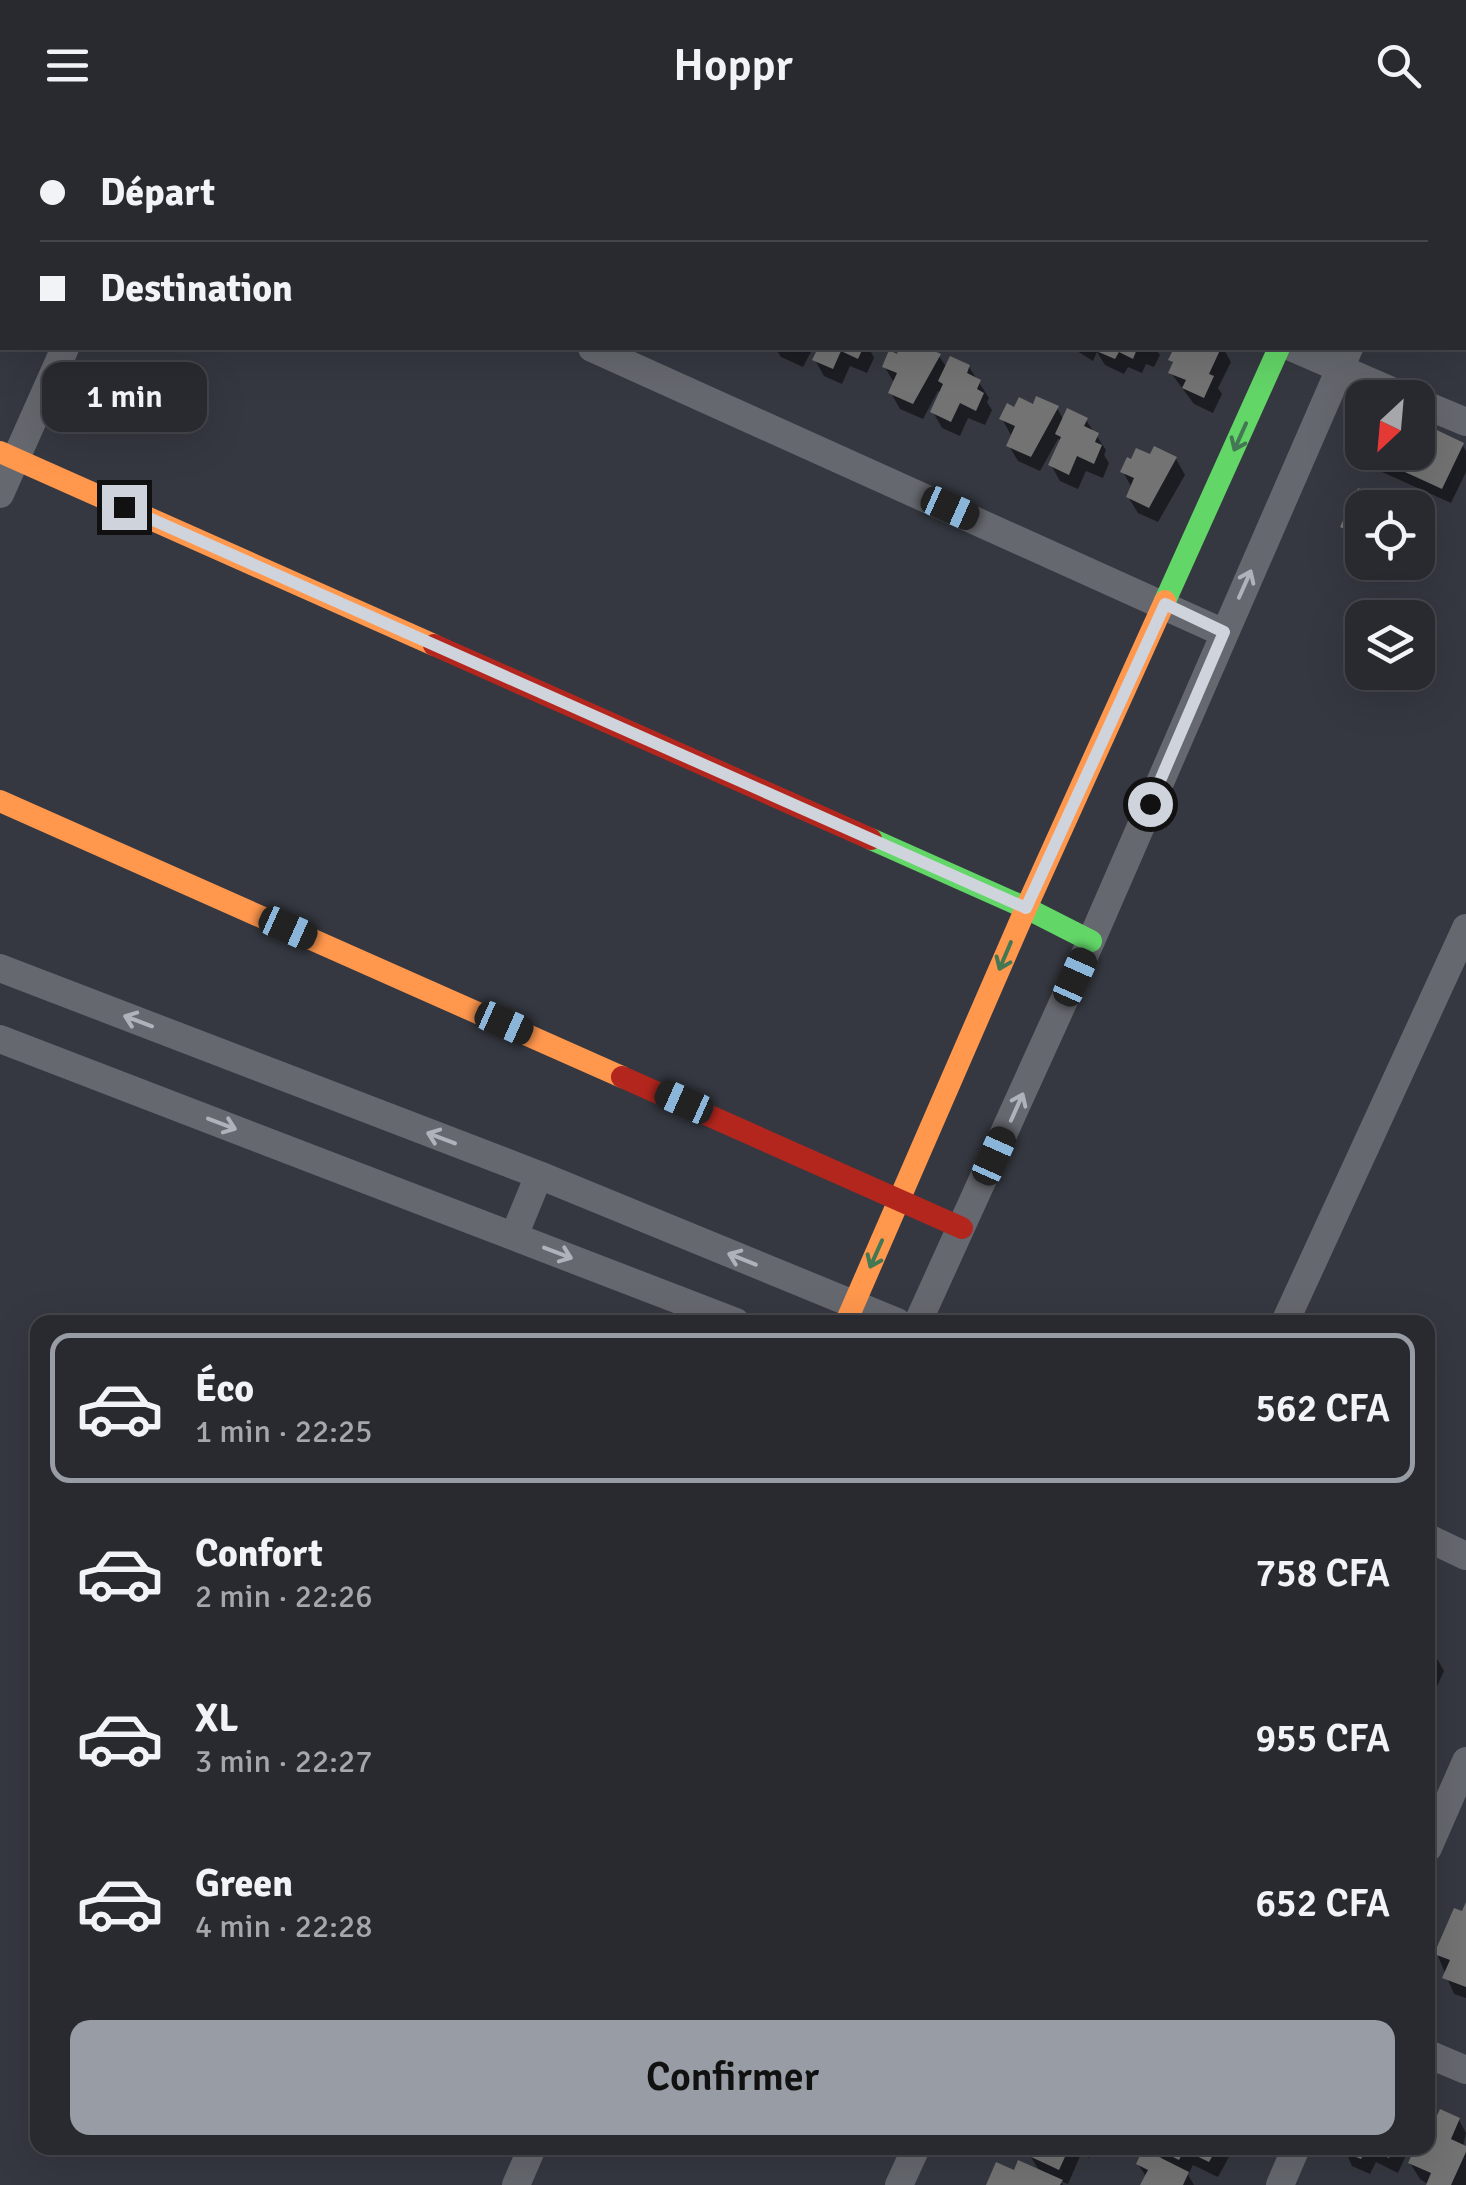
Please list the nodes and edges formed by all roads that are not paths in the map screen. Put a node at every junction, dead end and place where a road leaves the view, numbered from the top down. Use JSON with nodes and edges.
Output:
{"nodes":[{"id":1,"x":64,"y":350,"type":"edge"},
{"id":2,"x":596,"y":350,"type":"edge"},
{"id":3,"x":1278,"y":350,"type":"edge"},
{"id":4,"x":1303,"y":350,"type":"edge"},
{"id":5,"x":1344,"y":358,"type":"edge"},
{"id":6,"x":1379,"y":380,"type":"edge"},
{"id":7,"x":1435,"y":409,"type":"edge"},
{"id":8,"x":1466,"y":422,"type":"edge"},
{"id":9,"x":8,"y":455,"type":"edge"},
{"id":10,"x":0,"y":494,"type":"edge"},
{"id":11,"x":1165,"y":604,"type":"junction"},
{"id":12,"x":1224,"y":632,"type":"junction"},
{"id":13,"x":0,"y":800,"type":"edge"},
{"id":14,"x":1026,"y":908,"type":"junction"},
{"id":15,"x":1466,"y":928,"type":"edge"},
{"id":16,"x":1091,"y":941,"type":"junction"},
{"id":17,"x":0,"y":968,"type":"edge"},
{"id":18,"x":0,"y":1038,"type":"edge"},
{"id":19,"x":538,"y":1176,"type":"junction"},
{"id":20,"x":900,"y":1198,"type":"junction"},
{"id":21,"x":962,"y":1228,"type":"junction"},
{"id":22,"x":514,"y":1236,"type":"junction"},
{"id":23,"x":850,"y":1313,"type":"edge"},
{"id":24,"x":718,"y":1315,"type":"edge"},
{"id":25,"x":921,"y":1315,"type":"edge"},
{"id":26,"x":1289,"y":1315,"type":"edge"},
{"id":27,"x":1435,"y":1541,"type":"edge"},
{"id":28,"x":1466,"y":1556,"type":"edge"},
{"id":29,"x":1466,"y":1761,"type":"edge"},
{"id":30,"x":1435,"y":1832,"type":"edge"},
{"id":31,"x":1435,"y":2057,"type":"edge"},
{"id":32,"x":1466,"y":2070,"type":"edge"},
{"id":33,"x":529,"y":2155,"type":"edge"},
{"id":34,"x":913,"y":2155,"type":"edge"},
{"id":35,"x":1293,"y":2155,"type":"edge"},
{"id":36,"x":516,"y":2185,"type":"edge"},
{"id":37,"x":900,"y":2185,"type":"edge"},
{"id":38,"x":1280,"y":2185,"type":"edge"}],
"edges":[{"from":1,"to":9,"type":"street"},
{"from":2,"to":11,"type":"street"},
{"from":3,"to":11,"type":"street","one_way":true},
{"from":4,"to":5,"type":"street"},
{"from":5,"to":6,"type":"street"},
{"from":12,"to":5,"type":"street","one_way":true},
{"from":7,"to":8,"type":"street"},
{"from":9,"to":10,"type":"street"},
{"from":9,"to":14,"type":"street"},
{"from":11,"to":12,"type":"street"},
{"from":11,"to":14,"type":"street"},
{"from":12,"to":16,"type":"street"},
{"from":13,"to":20,"type":"street"},
{"from":14,"to":16,"type":"street"},
{"from":14,"to":20,"type":"street","one_way":true},
{"from":15,"to":26,"type":"street"},
{"from":21,"to":16,"type":"street","one_way":true},
{"from":19,"to":17,"type":"street","one_way":true},
{"from":18,"to":22,"type":"street","one_way":true},
{"from":19,"to":22,"type":"street"},
{"from":23,"to":19,"type":"street","one_way":true},
{"from":20,"to":21,"type":"street"},
{"from":20,"to":23,"type":"street","one_way":true},
{"from":21,"to":25,"type":"street"},
{"from":22,"to":24,"type":"street","one_way":true},
{"from":27,"to":28,"type":"street"},
{"from":29,"to":30,"type":"street"},
{"from":31,"to":32,"type":"street"},
{"from":33,"to":36,"type":"street"},
{"from":34,"to":37,"type":"street"},
{"from":35,"to":38,"type":"street"}]}
